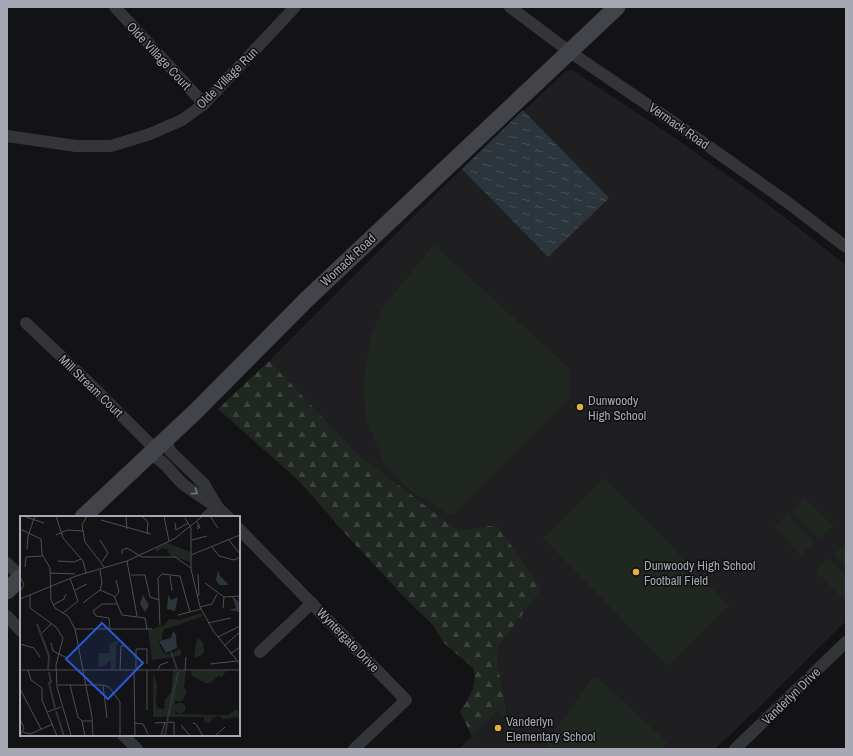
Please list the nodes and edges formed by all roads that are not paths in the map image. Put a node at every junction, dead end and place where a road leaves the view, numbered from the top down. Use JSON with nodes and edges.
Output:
{"nodes":[{"id":1,"x":114,"y":7,"type":"edge"},
{"id":2,"x":295,"y":7,"type":"edge"},
{"id":3,"x":510,"y":7,"type":"edge"},
{"id":4,"x":617,"y":7,"type":"edge"},
{"id":5,"x":570,"y":52,"type":"junction"},
{"id":6,"x":204,"y":104,"type":"junction"},
{"id":7,"x":7,"y":136,"type":"edge"},
{"id":8,"x":846,"y":247,"type":"edge"},
{"id":9,"x":26,"y":323,"type":"dead end"},
{"id":10,"x":156,"y":448,"type":"junction"},
{"id":11,"x":177,"y":457,"type":"junction"},
{"id":12,"x":168,"y":467,"type":"junction"},
{"id":13,"x":218,"y":507,"type":"junction"},
{"id":14,"x":84,"y":516,"type":"edge"},
{"id":15,"x":208,"y":516,"type":"edge"},
{"id":16,"x":227,"y":516,"type":"edge"},
{"id":17,"x":240,"y":530,"type":"edge"},
{"id":18,"x":7,"y":563,"type":"edge"},
{"id":19,"x":20,"y":576,"type":"edge"},
{"id":20,"x":20,"y":578,"type":"edge"},
{"id":21,"x":7,"y":591,"type":"edge"},
{"id":22,"x":312,"y":603,"type":"junction"},
{"id":23,"x":7,"y":616,"type":"edge"},
{"id":24,"x":20,"y":629,"type":"edge"},
{"id":25,"x":846,"y":642,"type":"edge"},
{"id":26,"x":260,"y":652,"type":"dead end"},
{"id":27,"x":124,"y":736,"type":"edge"},
{"id":28,"x":137,"y":749,"type":"edge"},
{"id":29,"x":354,"y":749,"type":"edge"},
{"id":30,"x":735,"y":749,"type":"edge"}],
"edges":[{"from":1,"to":6,"type":"street","name":"Olde Village Court"},
{"from":2,"to":6,"type":"street","name":"Olde Village Run"},
{"from":3,"to":5,"type":"street","name":"Vermack Road"},
{"from":4,"to":5,"type":"street","name":"Womack Road"},
{"from":5,"to":8,"type":"street","name":"Vermack Road"},
{"from":5,"to":10,"type":"street","name":"Womack Road"},
{"from":6,"to":7,"type":"street","name":"Olde Village Run"},
{"from":9,"to":10,"type":"street","name":"Mill Stream Court"},
{"from":10,"to":11,"type":"street"},
{"from":10,"to":12,"type":"street"},
{"from":10,"to":14,"type":"street","name":"Womack Road"},
{"from":11,"to":12,"type":"street"},
{"from":11,"to":13,"type":"street"},
{"from":12,"to":13,"type":"street","one_way":true},
{"from":13,"to":15,"type":"street"},
{"from":13,"to":16,"type":"street"},
{"from":17,"to":22,"type":"street","name":"Wyntergate Drive"},
{"from":18,"to":19,"type":"street"},
{"from":20,"to":21,"type":"street"},
{"from":22,"to":26,"type":"street"},
{"from":22,"to":29,"type":"street","name":"Wyntergate Drive"},
{"from":23,"to":24,"type":"street"},
{"from":25,"to":30,"type":"street","name":"Vanderlyn Drive"},
{"from":27,"to":28,"type":"street"}]}
